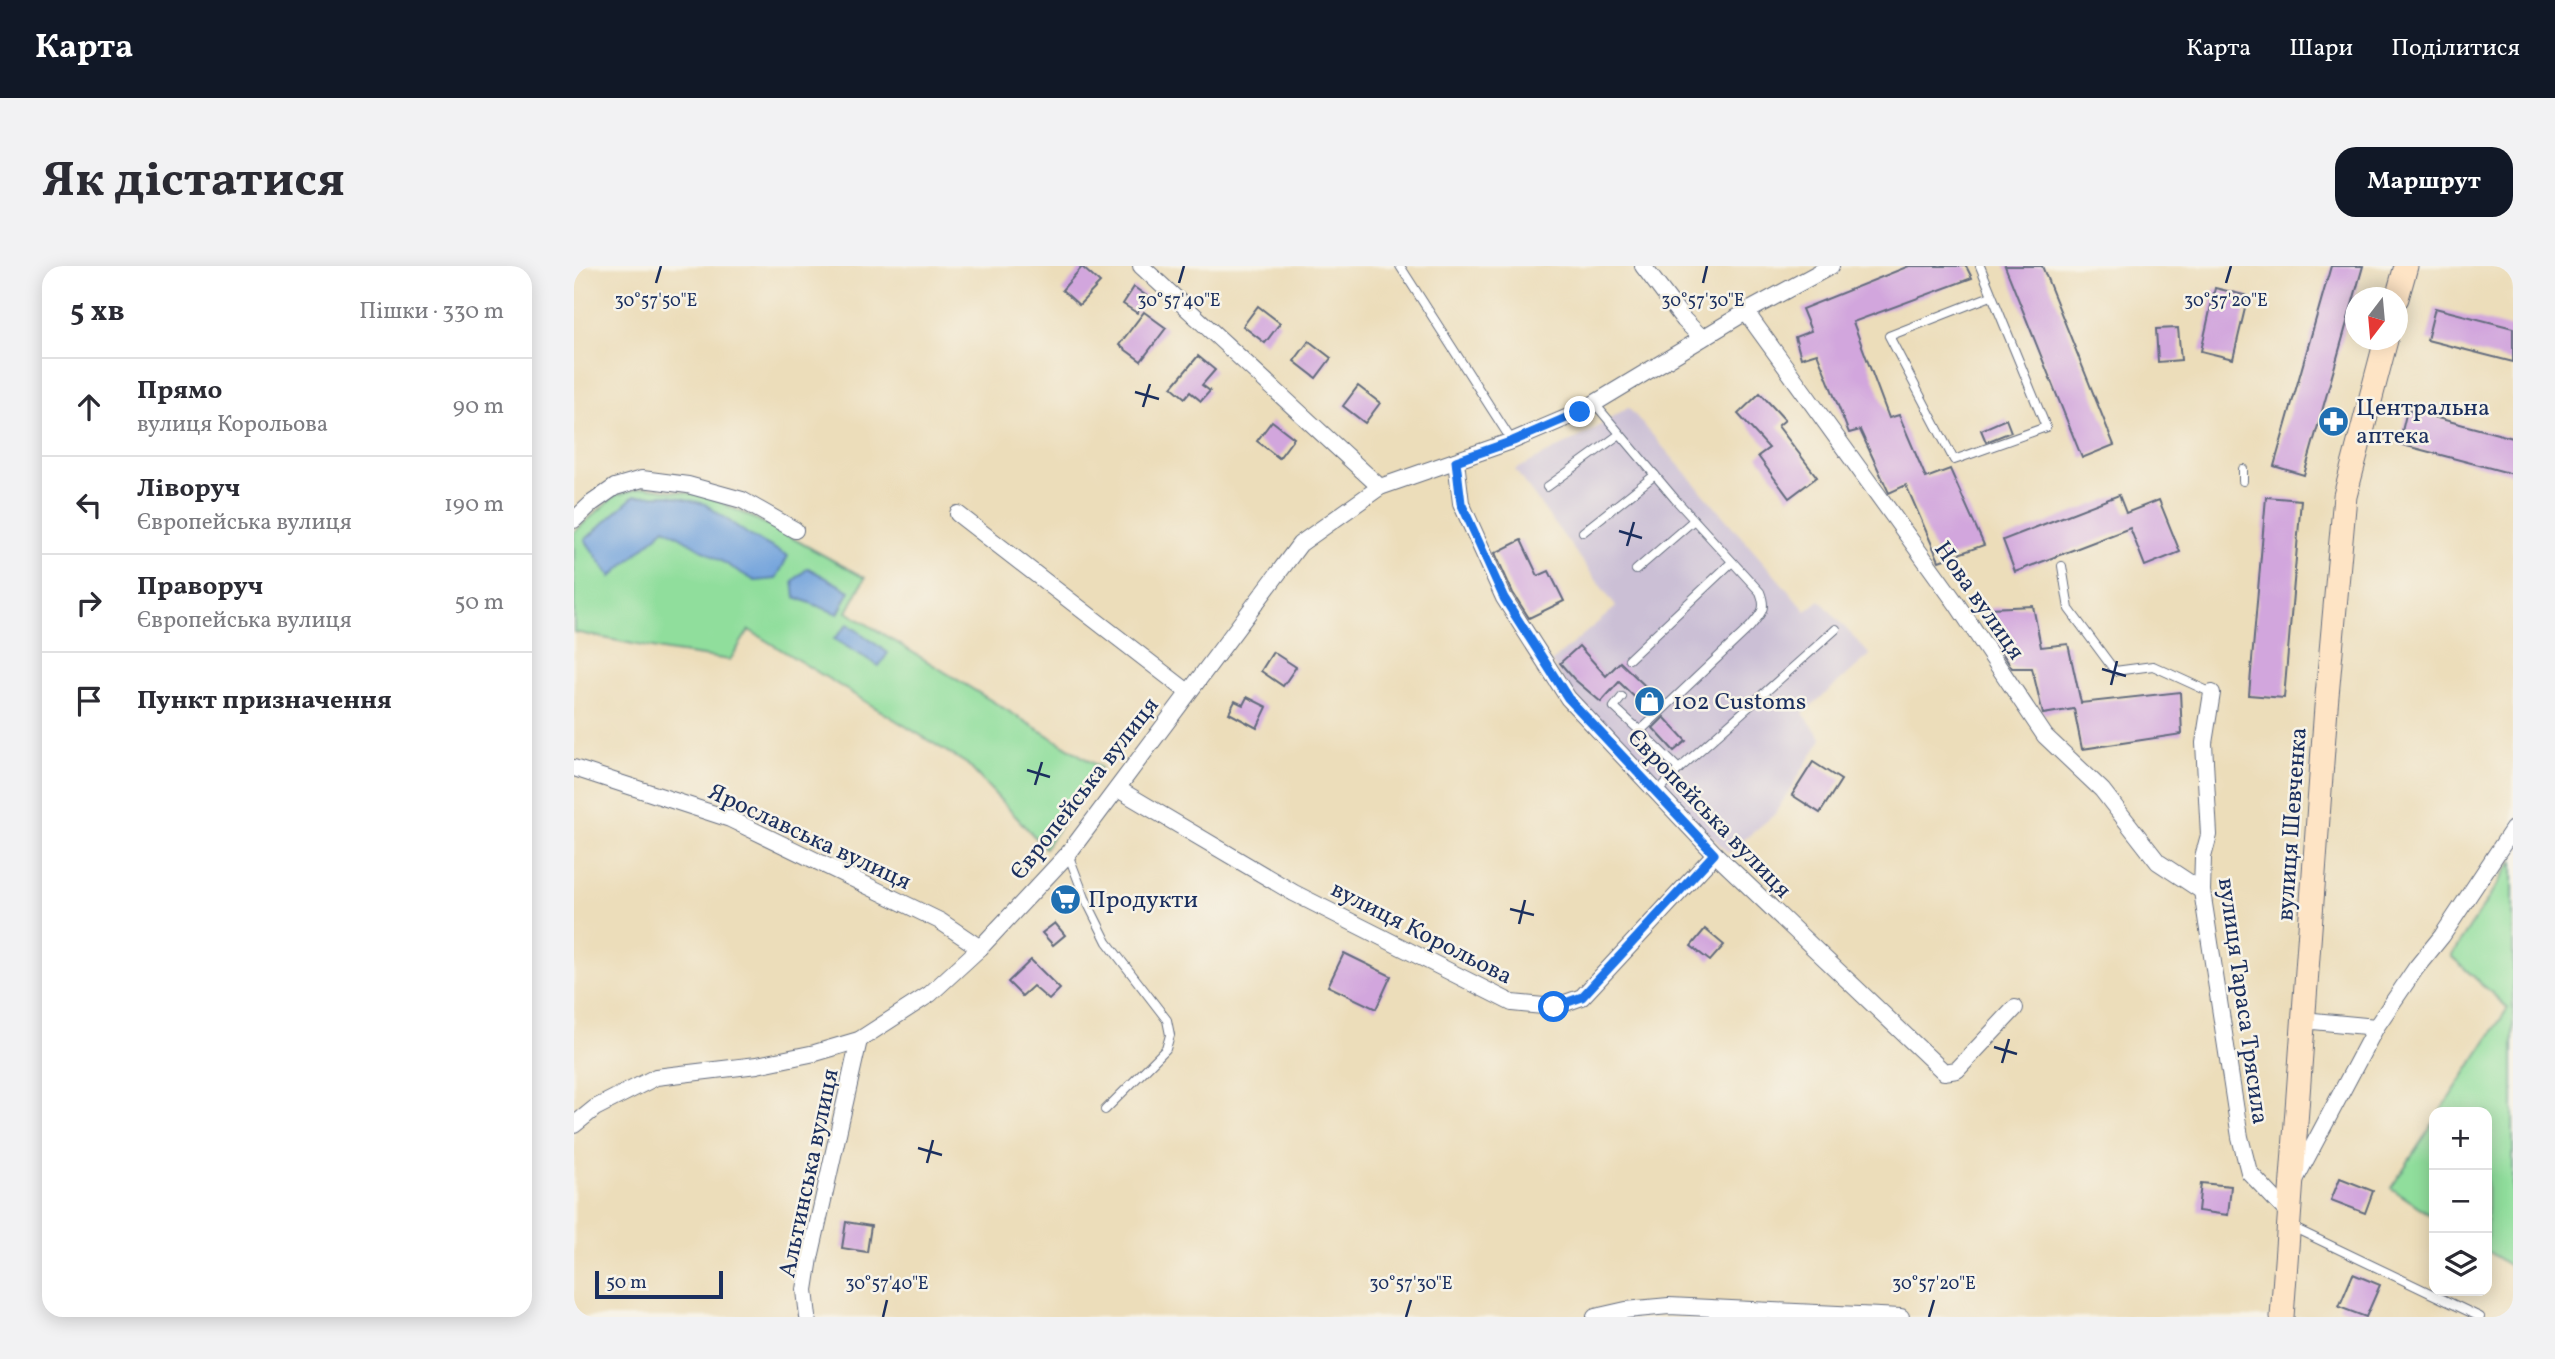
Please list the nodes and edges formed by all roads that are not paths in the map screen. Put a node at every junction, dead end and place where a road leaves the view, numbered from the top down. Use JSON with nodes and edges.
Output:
{"nodes":[{"id":1,"x":1140,"y":266,"type":"edge"},
{"id":2,"x":1400,"y":266,"type":"edge"},
{"id":3,"x":1643,"y":266,"type":"edge"},
{"id":4,"x":1831,"y":266,"type":"edge"},
{"id":5,"x":1980,"y":266,"type":"edge"},
{"id":6,"x":2406,"y":266,"type":"edge"},
{"id":7,"x":2400,"y":287,"type":"edge"},
{"id":8,"x":1991,"y":296,"type":"junction"},
{"id":9,"x":1746,"y":312,"type":"junction"},
{"id":10,"x":1702,"y":338,"type":"junction"},
{"id":11,"x":2383,"y":350,"type":"edge"},
{"id":12,"x":1595,"y":404,"type":"junction"},
{"id":13,"x":1620,"y":434,"type":"junction"},
{"id":14,"x":1513,"y":441,"type":"junction"},
{"id":15,"x":1456,"y":461,"type":"junction"},
{"id":16,"x":2243,"y":469,"type":"dead end"},
{"id":17,"x":1655,"y":475,"type":"junction"},
{"id":18,"x":2243,"y":481,"type":"dead end"},
{"id":19,"x":1380,"y":487,"type":"junction"},
{"id":20,"x":1547,"y":487,"type":"dead end"},
{"id":21,"x":958,"y":514,"type":"dead end"},
{"id":22,"x":574,"y":520,"type":"edge"},
{"id":23,"x":1694,"y":520,"type":"junction"},
{"id":24,"x":795,"y":530,"type":"dead end"},
{"id":25,"x":1583,"y":532,"type":"dead end"},
{"id":26,"x":1732,"y":562,"type":"junction"},
{"id":27,"x":2062,"y":566,"type":"dead end"},
{"id":28,"x":1636,"y":570,"type":"dead end"},
{"id":29,"x":1836,"y":629,"type":"dead end"},
{"id":30,"x":1629,"y":659,"type":"dead end"},
{"id":31,"x":1188,"y":692,"type":"junction"},
{"id":32,"x":2212,"y":693,"type":"joint"},
{"id":33,"x":1622,"y":697,"type":"dead end"},
{"id":34,"x":1640,"y":731,"type":"junction"},
{"id":35,"x":574,"y":768,"type":"edge"},
{"id":36,"x":1679,"y":769,"type":"junction"},
{"id":37,"x":1663,"y":786,"type":"dead end"},
{"id":38,"x":1118,"y":789,"type":"junction"},
{"id":39,"x":2513,"y":830,"type":"edge"},
{"id":40,"x":1068,"y":854,"type":"junction"},
{"id":41,"x":1714,"y":854,"type":"junction"},
{"id":42,"x":2202,"y":891,"type":"junction"},
{"id":43,"x":980,"y":948,"type":"junction"},
{"id":44,"x":2015,"y":1008,"type":"dead end"},
{"id":45,"x":2302,"y":1020,"type":"junction"},
{"id":46,"x":2376,"y":1027,"type":"junction"},
{"id":47,"x":859,"y":1040,"type":"junction"},
{"id":48,"x":1105,"y":1110,"type":"dead end"},
{"id":49,"x":574,"y":1125,"type":"edge"},
{"id":50,"x":2292,"y":1185,"type":"junction"},
{"id":51,"x":2289,"y":1220,"type":"junction"},
{"id":52,"x":808,"y":1317,"type":"edge"},
{"id":53,"x":1595,"y":1317,"type":"edge"},
{"id":54,"x":1900,"y":1317,"type":"edge"},
{"id":55,"x":2281,"y":1317,"type":"edge"},
{"id":56,"x":2480,"y":1317,"type":"edge"}],
"edges":[{"from":1,"to":19,"type":"street"},
{"from":2,"to":14,"type":"lane"},
{"from":3,"to":10,"type":"street"},
{"from":4,"to":9,"type":"street","name":"Європейська вулиця"},
{"from":5,"to":8,"type":"lane"},
{"from":6,"to":7,"type":"main road"},
{"from":8,"to":8,"type":"lane"},
{"from":9,"to":10,"type":"street","name":"Європейська вулиця"},
{"from":9,"to":42,"type":"street","name":"Нова вулиця"},
{"from":10,"to":12,"type":"street","name":"Європейська вулиця"},
{"from":11,"to":45,"type":"main road","name":"вулиця Шевченка"},
{"from":12,"to":13,"type":"lane"},
{"from":12,"to":14,"type":"street","name":"Європейська вулиця"},
{"from":13,"to":17,"type":"lane"},
{"from":13,"to":20,"type":"lane"},
{"from":14,"to":15,"type":"street","name":"Європейська вулиця"},
{"from":15,"to":19,"type":"street","name":"Європейська вулиця"},
{"from":15,"to":41,"type":"street","name":"Європейська вулиця"},
{"from":16,"to":18,"type":"lane"},
{"from":17,"to":23,"type":"lane"},
{"from":17,"to":25,"type":"lane"},
{"from":19,"to":31,"type":"street","name":"Європейська вулиця"},
{"from":21,"to":31,"type":"street","name":"Європейська вулиця"},
{"from":22,"to":24,"type":"street"},
{"from":23,"to":26,"type":"lane"},
{"from":23,"to":28,"type":"lane"},
{"from":26,"to":30,"type":"lane"},
{"from":26,"to":34,"type":"lane"},
{"from":27,"to":32,"type":"lane"},
{"from":29,"to":36,"type":"lane"},
{"from":31,"to":38,"type":"street","name":"Європейська вулиця"},
{"from":32,"to":42,"type":"street","name":"вулиця Тараса Трясила"},
{"from":33,"to":34,"type":"lane"},
{"from":34,"to":36,"type":"lane"},
{"from":35,"to":43,"type":"street","name":"Ярославська вулиця"},
{"from":36,"to":37,"type":"lane"},
{"from":38,"to":40,"type":"street","name":"Європейська вулиця"},
{"from":38,"to":41,"type":"street","name":"вулиця Корольова"},
{"from":39,"to":46,"type":"street"},
{"from":40,"to":43,"type":"street","name":"Європейська вулиця"},
{"from":40,"to":48,"type":"lane"},
{"from":41,"to":44,"type":"street","name":"Європейська вулиця"},
{"from":42,"to":51,"type":"street","name":"вулиця Тараса Трясила"},
{"from":43,"to":47,"type":"street","name":"Європейська вулиця"},
{"from":45,"to":46,"type":"street"},
{"from":45,"to":50,"type":"main road","name":"вулиця Шевченка"},
{"from":46,"to":50,"type":"street"},
{"from":47,"to":49,"type":"street","name":"Європейська вулиця"},
{"from":47,"to":52,"type":"street","name":"Альтинська вулиця"},
{"from":50,"to":51,"type":"main road","name":"вулиця Шевченка"},
{"from":51,"to":55,"type":"main road","name":"вулиця Шевченка"},
{"from":51,"to":56,"type":"lane"},
{"from":53,"to":54,"type":"street"}]}
